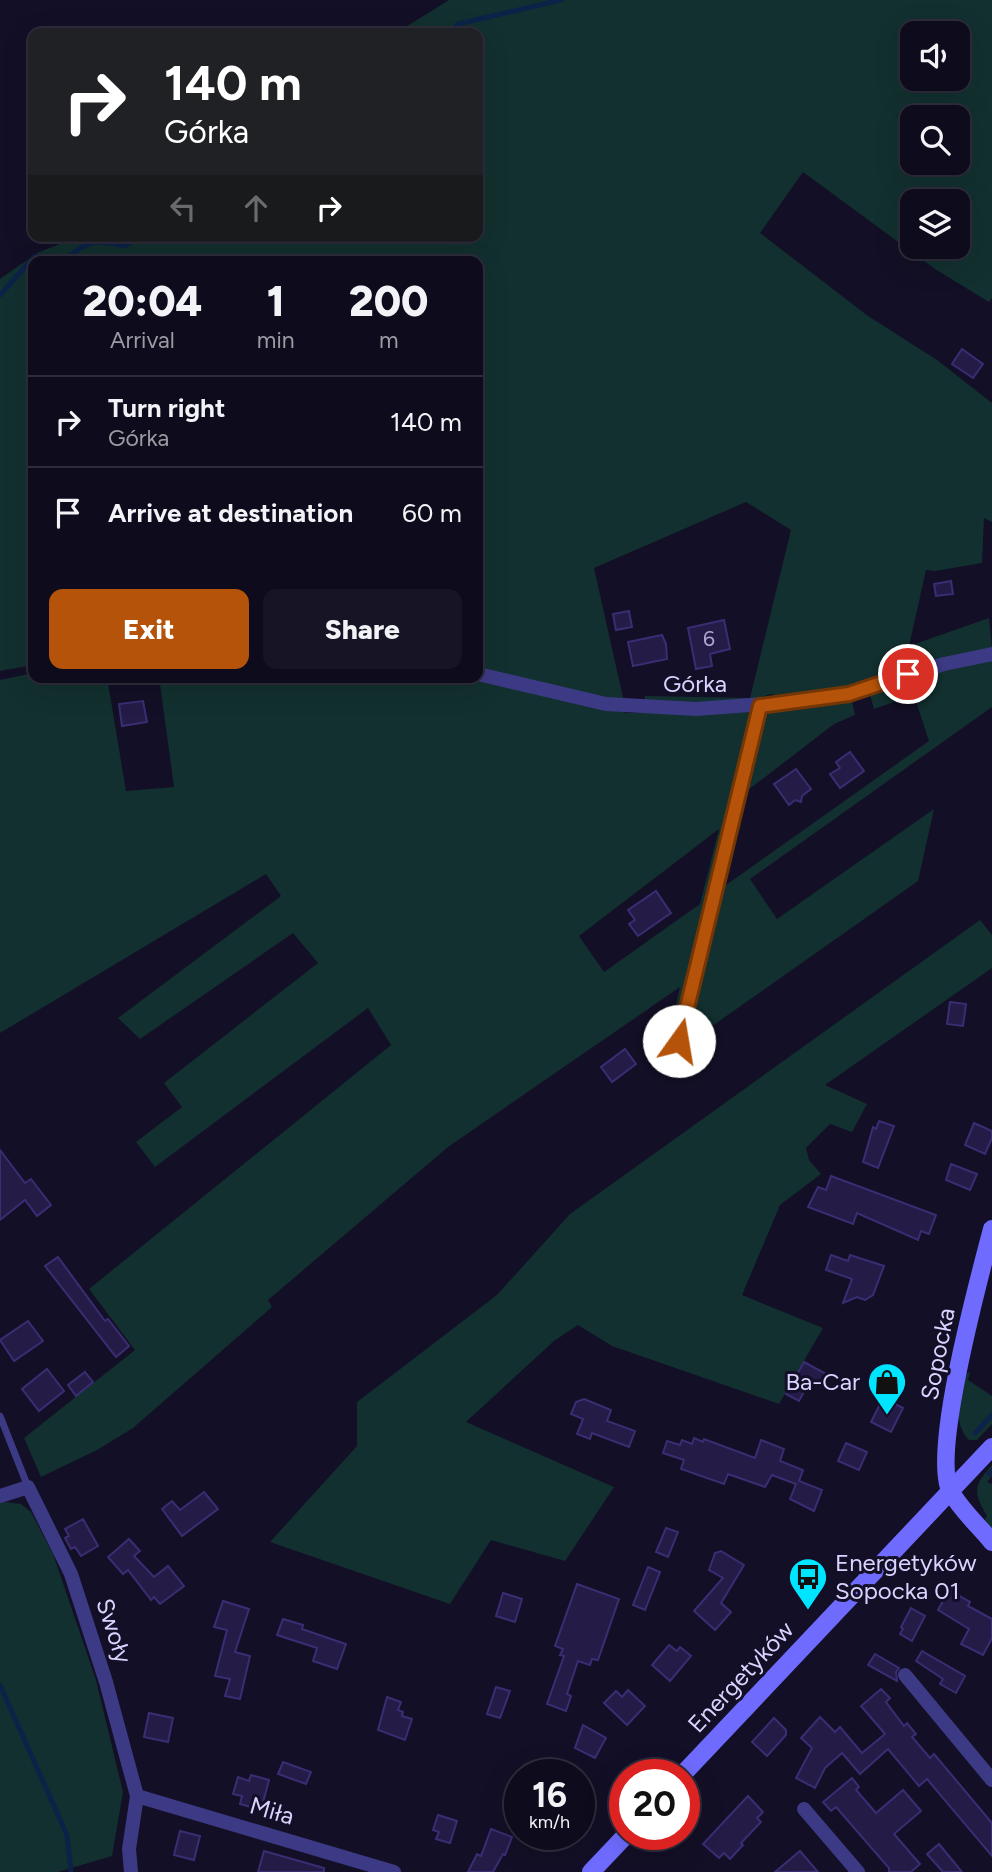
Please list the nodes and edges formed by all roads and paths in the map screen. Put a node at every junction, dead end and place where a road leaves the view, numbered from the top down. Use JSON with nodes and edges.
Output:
{"nodes":[{"id":1,"x":992,"y":654,"type":"edge"},
{"id":2,"x":483,"y":675,"type":"edge"},
{"id":3,"x":760,"y":706,"type":"junction"},
{"id":4,"x":679,"y":1041,"type":"dead end"},
{"id":5,"x":992,"y":1229,"type":"edge"},
{"id":6,"x":0,"y":1416,"type":"edge"},
{"id":7,"x":992,"y":1447,"type":"edge"},
{"id":8,"x":28,"y":1487,"type":"junction"},
{"id":9,"x":950,"y":1491,"type":"junction"},
{"id":10,"x":0,"y":1496,"type":"edge"},
{"id":11,"x":992,"y":1542,"type":"edge"},
{"id":12,"x":905,"y":1675,"type":"dead end"},
{"id":13,"x":697,"y":1759,"type":"edge"},
{"id":14,"x":992,"y":1780,"type":"edge"},
{"id":15,"x":137,"y":1796,"type":"junction"},
{"id":16,"x":804,"y":1809,"type":"dead end"},
{"id":17,"x":612,"y":1850,"type":"edge"},
{"id":18,"x":131,"y":1872,"type":"edge"},
{"id":19,"x":394,"y":1872,"type":"edge"},
{"id":20,"x":591,"y":1872,"type":"edge"},
{"id":21,"x":858,"y":1872,"type":"edge"}],
"edges":[{"from":1,"to":3,"type":"street","name":"Górka"},
{"from":2,"to":3,"type":"street","name":"Górka"},
{"from":3,"to":4,"type":"lane"},
{"from":5,"to":9,"type":"main road","name":"Sopocka"},
{"from":6,"to":8,"type":"lane","name":"Swoły"},
{"from":7,"to":9,"type":"main road","name":"Energetyków"},
{"from":8,"to":10,"type":"street"},
{"from":8,"to":15,"type":"street","name":"Swoły"},
{"from":9,"to":11,"type":"main road"},
{"from":9,"to":13,"type":"main road","name":"Energetyków"},
{"from":12,"to":14,"type":"street"},
{"from":15,"to":18,"type":"street","name":"Swoły"},
{"from":15,"to":19,"type":"street","name":"Miła"},
{"from":16,"to":21,"type":"street"},
{"from":17,"to":20,"type":"main road"}]}
